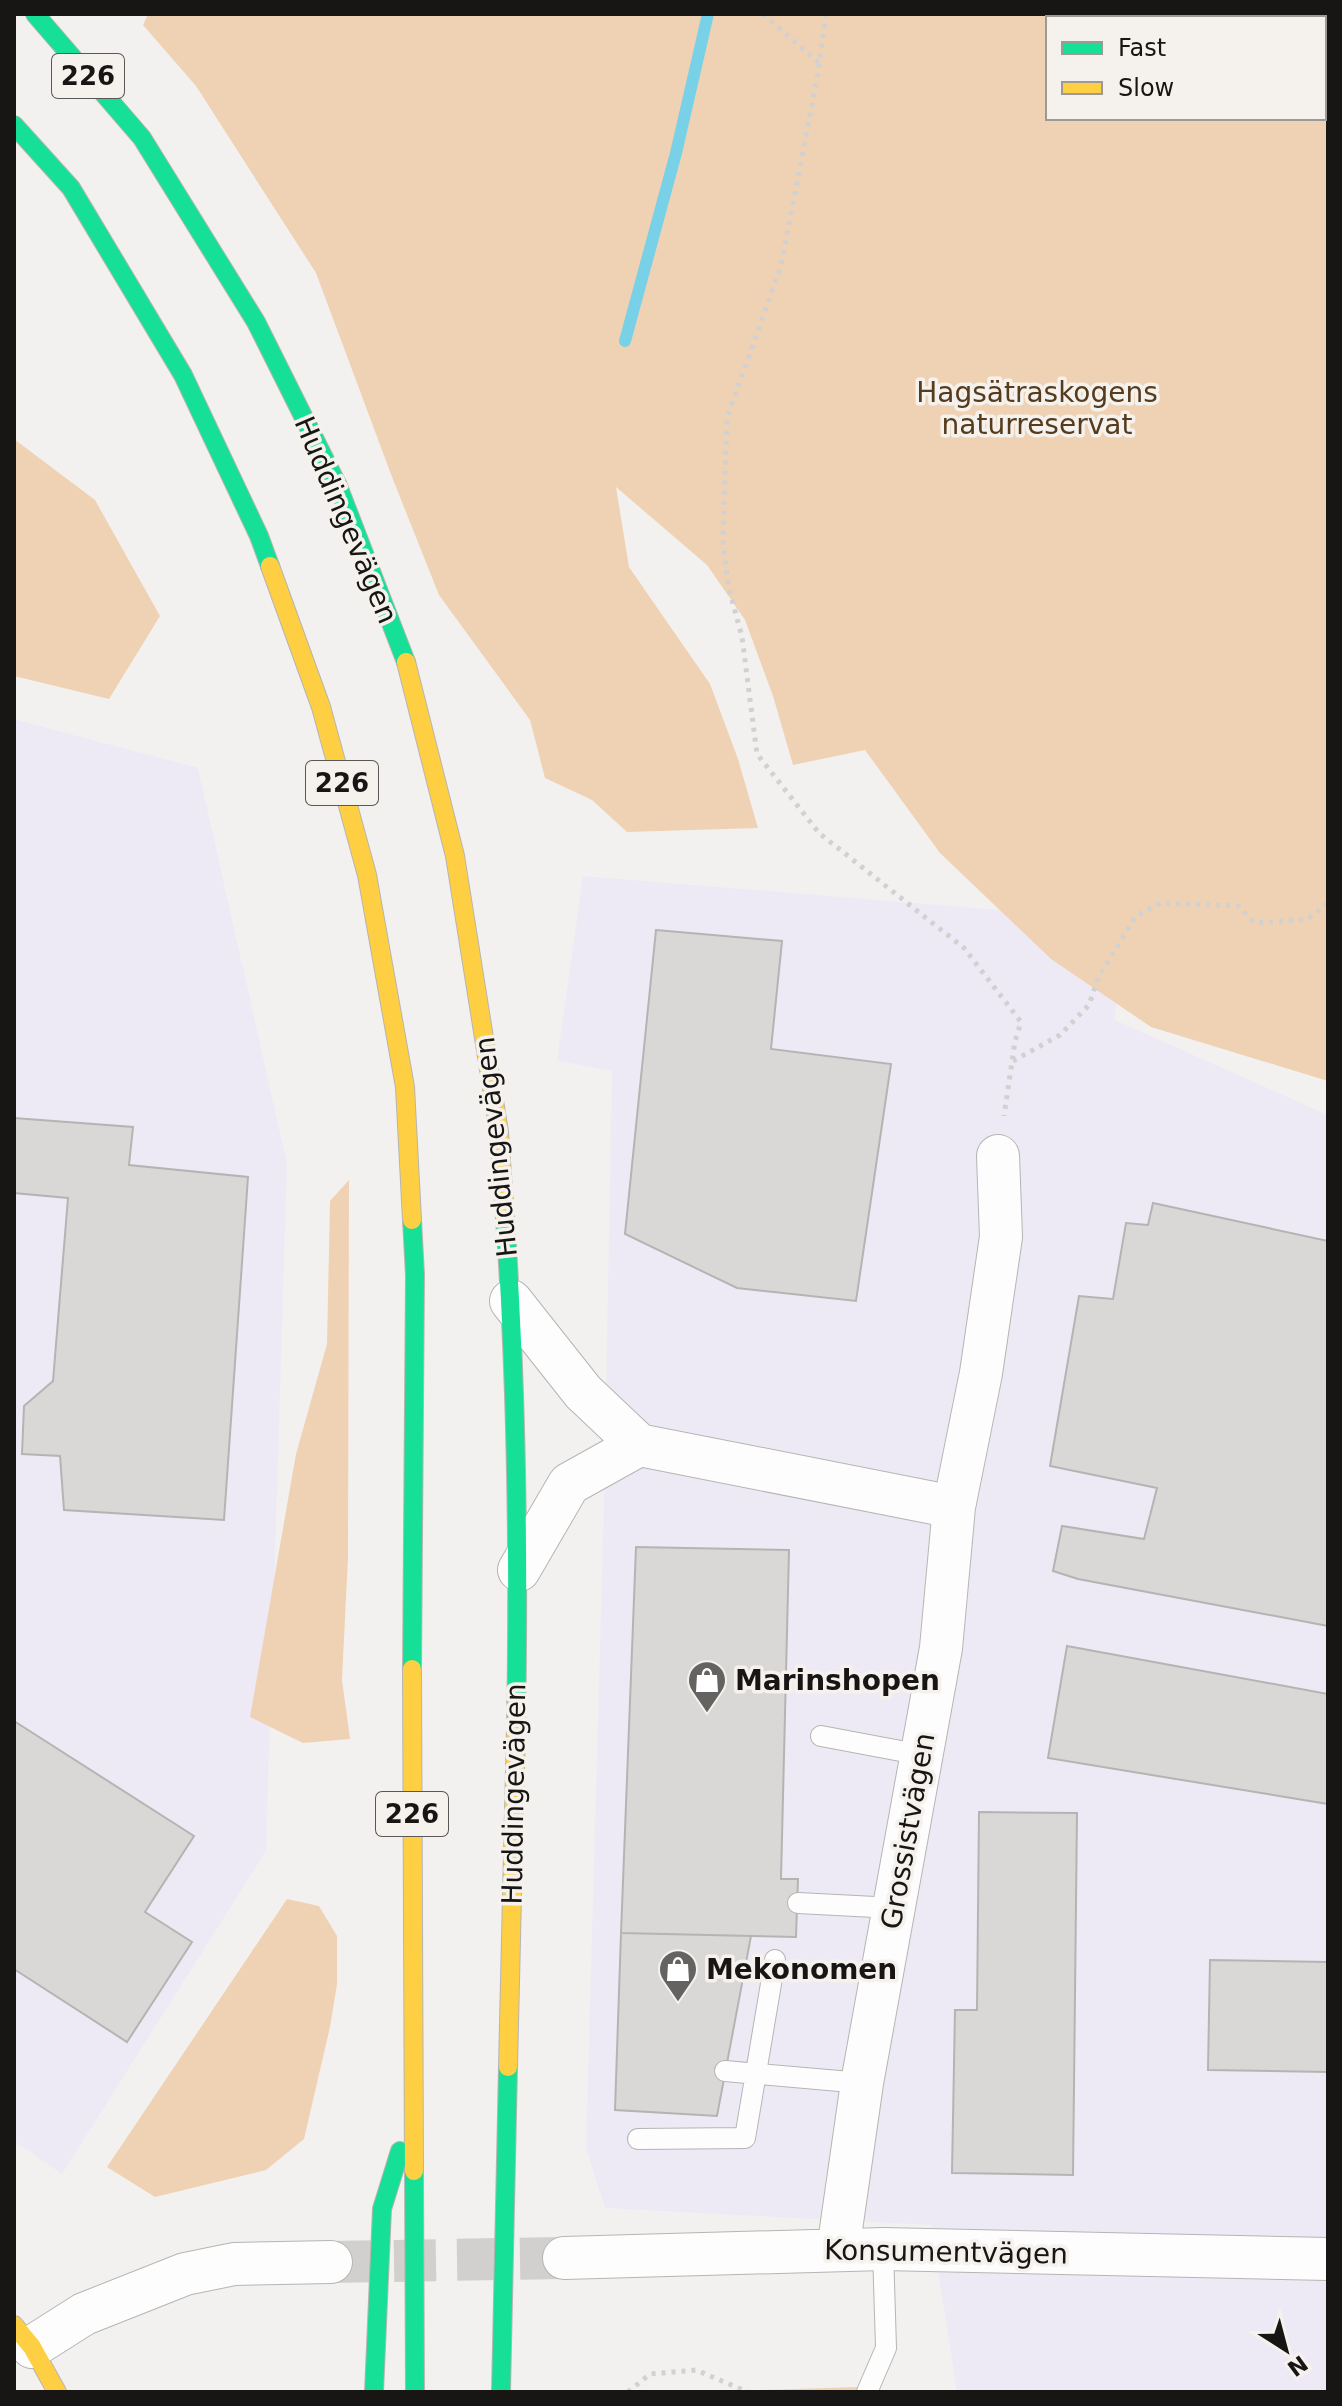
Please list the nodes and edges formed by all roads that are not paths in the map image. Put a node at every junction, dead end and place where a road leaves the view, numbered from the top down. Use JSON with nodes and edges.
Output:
{"nodes":[{"id":1,"x":35,"y":14,"type":"edge"},
{"id":2,"x":14,"y":125,"type":"edge"},
{"id":3,"x":998,"y":1156,"type":"road end"},
{"id":4,"x":511,"y":1301,"type":"junction"},
{"id":5,"x":639,"y":1445,"type":"junction"},
{"id":6,"x":954,"y":1507,"type":"junction"},
{"id":7,"x":519,"y":1570,"type":"junction"},
{"id":8,"x":821,"y":1736,"type":"dead end"},
{"id":9,"x":922,"y":1755,"type":"junction"},
{"id":10,"x":798,"y":1903,"type":"dead end"},
{"id":11,"x":894,"y":1908,"type":"junction"},
{"id":12,"x":775,"y":1960,"type":"dead end"},
{"id":13,"x":725,"y":2071,"type":"dead end"},
{"id":14,"x":757,"y":2073,"type":"junction"},
{"id":15,"x":862,"y":2083,"type":"junction"},
{"id":16,"x":413,"y":2110,"type":"junction"},
{"id":17,"x":638,"y":2139,"type":"dead end"},
{"id":18,"x":883,"y":2249,"type":"junction"},
{"id":19,"x":838,"y":2250,"type":"junction"},
{"id":20,"x":564,"y":2258,"type":"tunnel mouth"},
{"id":21,"x":1328,"y":2259,"type":"edge"},
{"id":22,"x":331,"y":2262,"type":"tunnel mouth"},
{"id":23,"x":23,"y":2336,"type":"edge"},
{"id":24,"x":57,"y":2392,"type":"edge"},
{"id":25,"x":374,"y":2392,"type":"edge"},
{"id":26,"x":415,"y":2392,"type":"edge"},
{"id":27,"x":501,"y":2392,"type":"edge"},
{"id":28,"x":867,"y":2392,"type":"edge"}],
"edges":[{"from":1,"to":4,"type":"main road","name":"Huddingevägen","number":"226"},
{"from":2,"to":16,"type":"main road","number":"226"},
{"from":3,"to":6,"type":"street","name":"Grossistvägen"},
{"from":4,"to":5,"type":"street"},
{"from":4,"to":7,"type":"main road","name":"Huddingevägen","number":"226"},
{"from":5,"to":6,"type":"street"},
{"from":5,"to":7,"type":"street"},
{"from":6,"to":9,"type":"street","name":"Grossistvägen"},
{"from":7,"to":27,"type":"main road","name":"Huddingevägen","number":"226"},
{"from":8,"to":9,"type":"lane"},
{"from":9,"to":11,"type":"street","name":"Grossistvägen"},
{"from":10,"to":11,"type":"lane"},
{"from":11,"to":15,"type":"street","name":"Grossistvägen"},
{"from":12,"to":14,"type":"lane"},
{"from":13,"to":14,"type":"lane"},
{"from":14,"to":15,"type":"lane"},
{"from":14,"to":17,"type":"lane"},
{"from":15,"to":19,"type":"street","name":"Grossistvägen"},
{"from":16,"to":25,"type":"main road"},
{"from":16,"to":26,"type":"main road","number":"226"},
{"from":18,"to":19,"type":"street","name":"Konsumentvägen"},
{"from":18,"to":21,"type":"street","name":"Konsumentvägen"},
{"from":18,"to":28,"type":"lane"},
{"from":19,"to":20,"type":"street","name":"Konsumentvägen"},
{"from":22,"to":23,"type":"street"},
{"from":23,"to":24,"type":"main road"}]}
